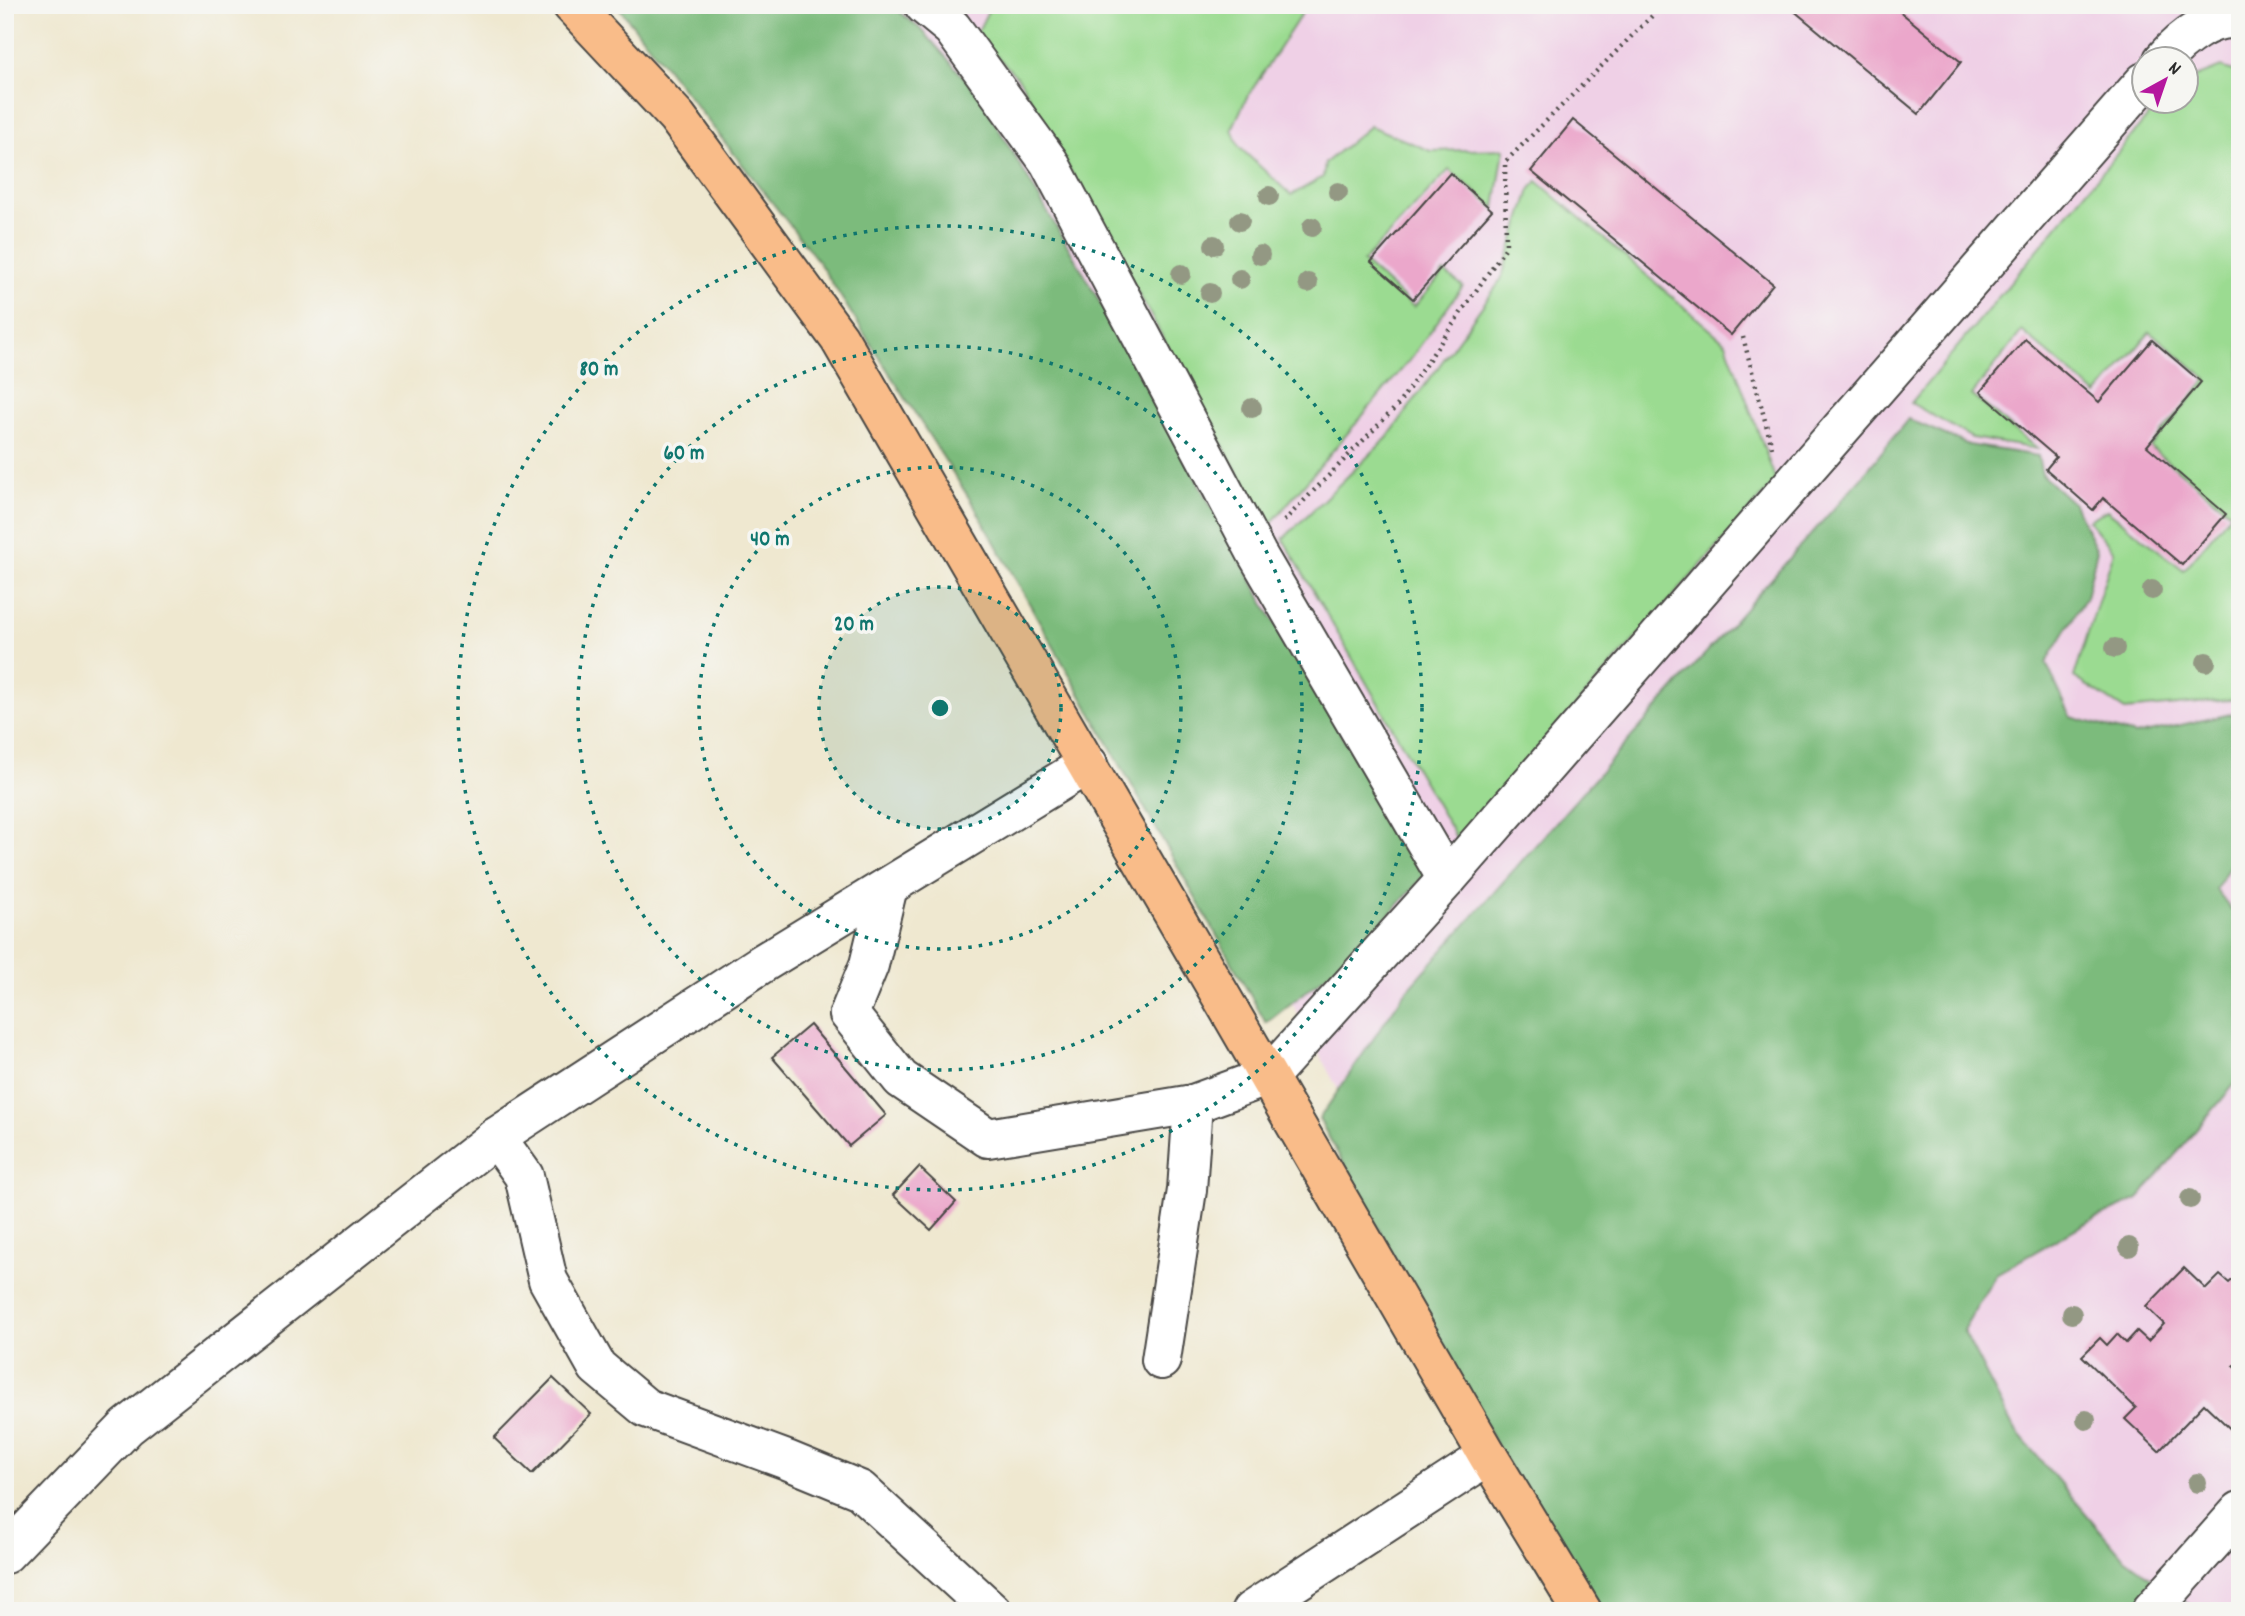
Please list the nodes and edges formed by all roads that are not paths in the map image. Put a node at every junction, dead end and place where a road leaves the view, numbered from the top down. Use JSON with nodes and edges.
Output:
{"nodes":[{"id":1,"x":572,"y":5,"type":"edge"},
{"id":2,"x":924,"y":5,"type":"edge"},
{"id":3,"x":2240,"y":20,"type":"edge"},
{"id":4,"x":2180,"y":46,"type":"edge"},
{"id":5,"x":2130,"y":98,"type":"edge"},
{"id":6,"x":1088,"y":764,"type":"junction"},
{"id":7,"x":1447,"y":879,"type":"junction"},
{"id":8,"x":888,"y":887,"type":"junction"},
{"id":9,"x":1269,"y":1076,"type":"junction"},
{"id":10,"x":1193,"y":1104,"type":"junction"},
{"id":11,"x":496,"y":1137,"type":"junction"},
{"id":12,"x":1161,"y":1360,"type":"dead end"},
{"id":13,"x":1488,"y":1456,"type":"junction"},
{"id":14,"x":2240,"y":1511,"type":"edge"},
{"id":15,"x":5,"y":1554,"type":"edge"},
{"id":16,"x":992,"y":1611,"type":"edge"},
{"id":17,"x":1251,"y":1611,"type":"edge"},
{"id":18,"x":1582,"y":1611,"type":"edge"},
{"id":19,"x":2151,"y":1611,"type":"edge"}],
"edges":[{"from":1,"to":6,"type":"main road"},
{"from":2,"to":7,"type":"street"},
{"from":3,"to":4,"type":"street"},
{"from":5,"to":7,"type":"street"},
{"from":6,"to":8,"type":"street"},
{"from":6,"to":9,"type":"main road"},
{"from":7,"to":9,"type":"street"},
{"from":8,"to":10,"type":"street"},
{"from":8,"to":11,"type":"street"},
{"from":9,"to":10,"type":"street"},
{"from":9,"to":13,"type":"main road"},
{"from":10,"to":12,"type":"street"},
{"from":11,"to":15,"type":"street"},
{"from":11,"to":16,"type":"street"},
{"from":13,"to":17,"type":"street"},
{"from":13,"to":18,"type":"main road"},
{"from":14,"to":19,"type":"street"}]}
